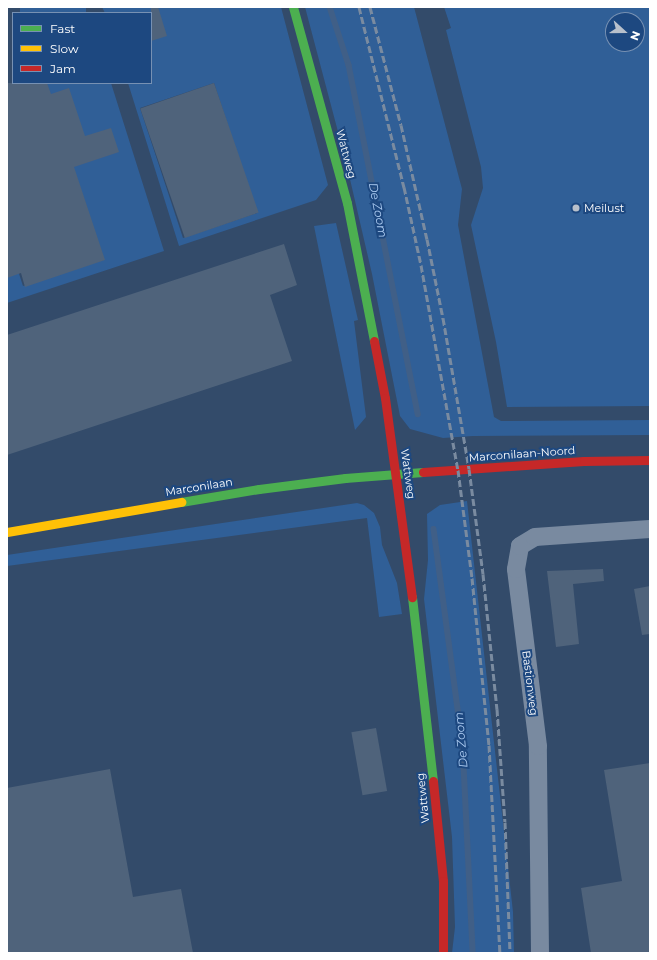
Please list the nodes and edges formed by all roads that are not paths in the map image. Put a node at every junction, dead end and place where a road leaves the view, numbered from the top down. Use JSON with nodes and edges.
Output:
{"nodes":[{"id":1,"x":293,"y":7,"type":"edge"},
{"id":2,"x":650,"y":460,"type":"edge"},
{"id":3,"x":396,"y":474,"type":"junction"},
{"id":4,"x":650,"y":529,"type":"edge"},
{"id":5,"x":7,"y":532,"type":"edge"},
{"id":6,"x":443,"y":953,"type":"edge"},
{"id":7,"x":540,"y":953,"type":"edge"}],
"edges":[{"from":1,"to":3,"type":"street","name":"Wattweg"},
{"from":2,"to":3,"type":"street","name":"Marconilaan-Noord"},
{"from":3,"to":5,"type":"street","name":"Marconilaan"},
{"from":3,"to":6,"type":"street","name":"Wattweg"},
{"from":4,"to":7,"type":"street","name":"Bastionweg"}]}
